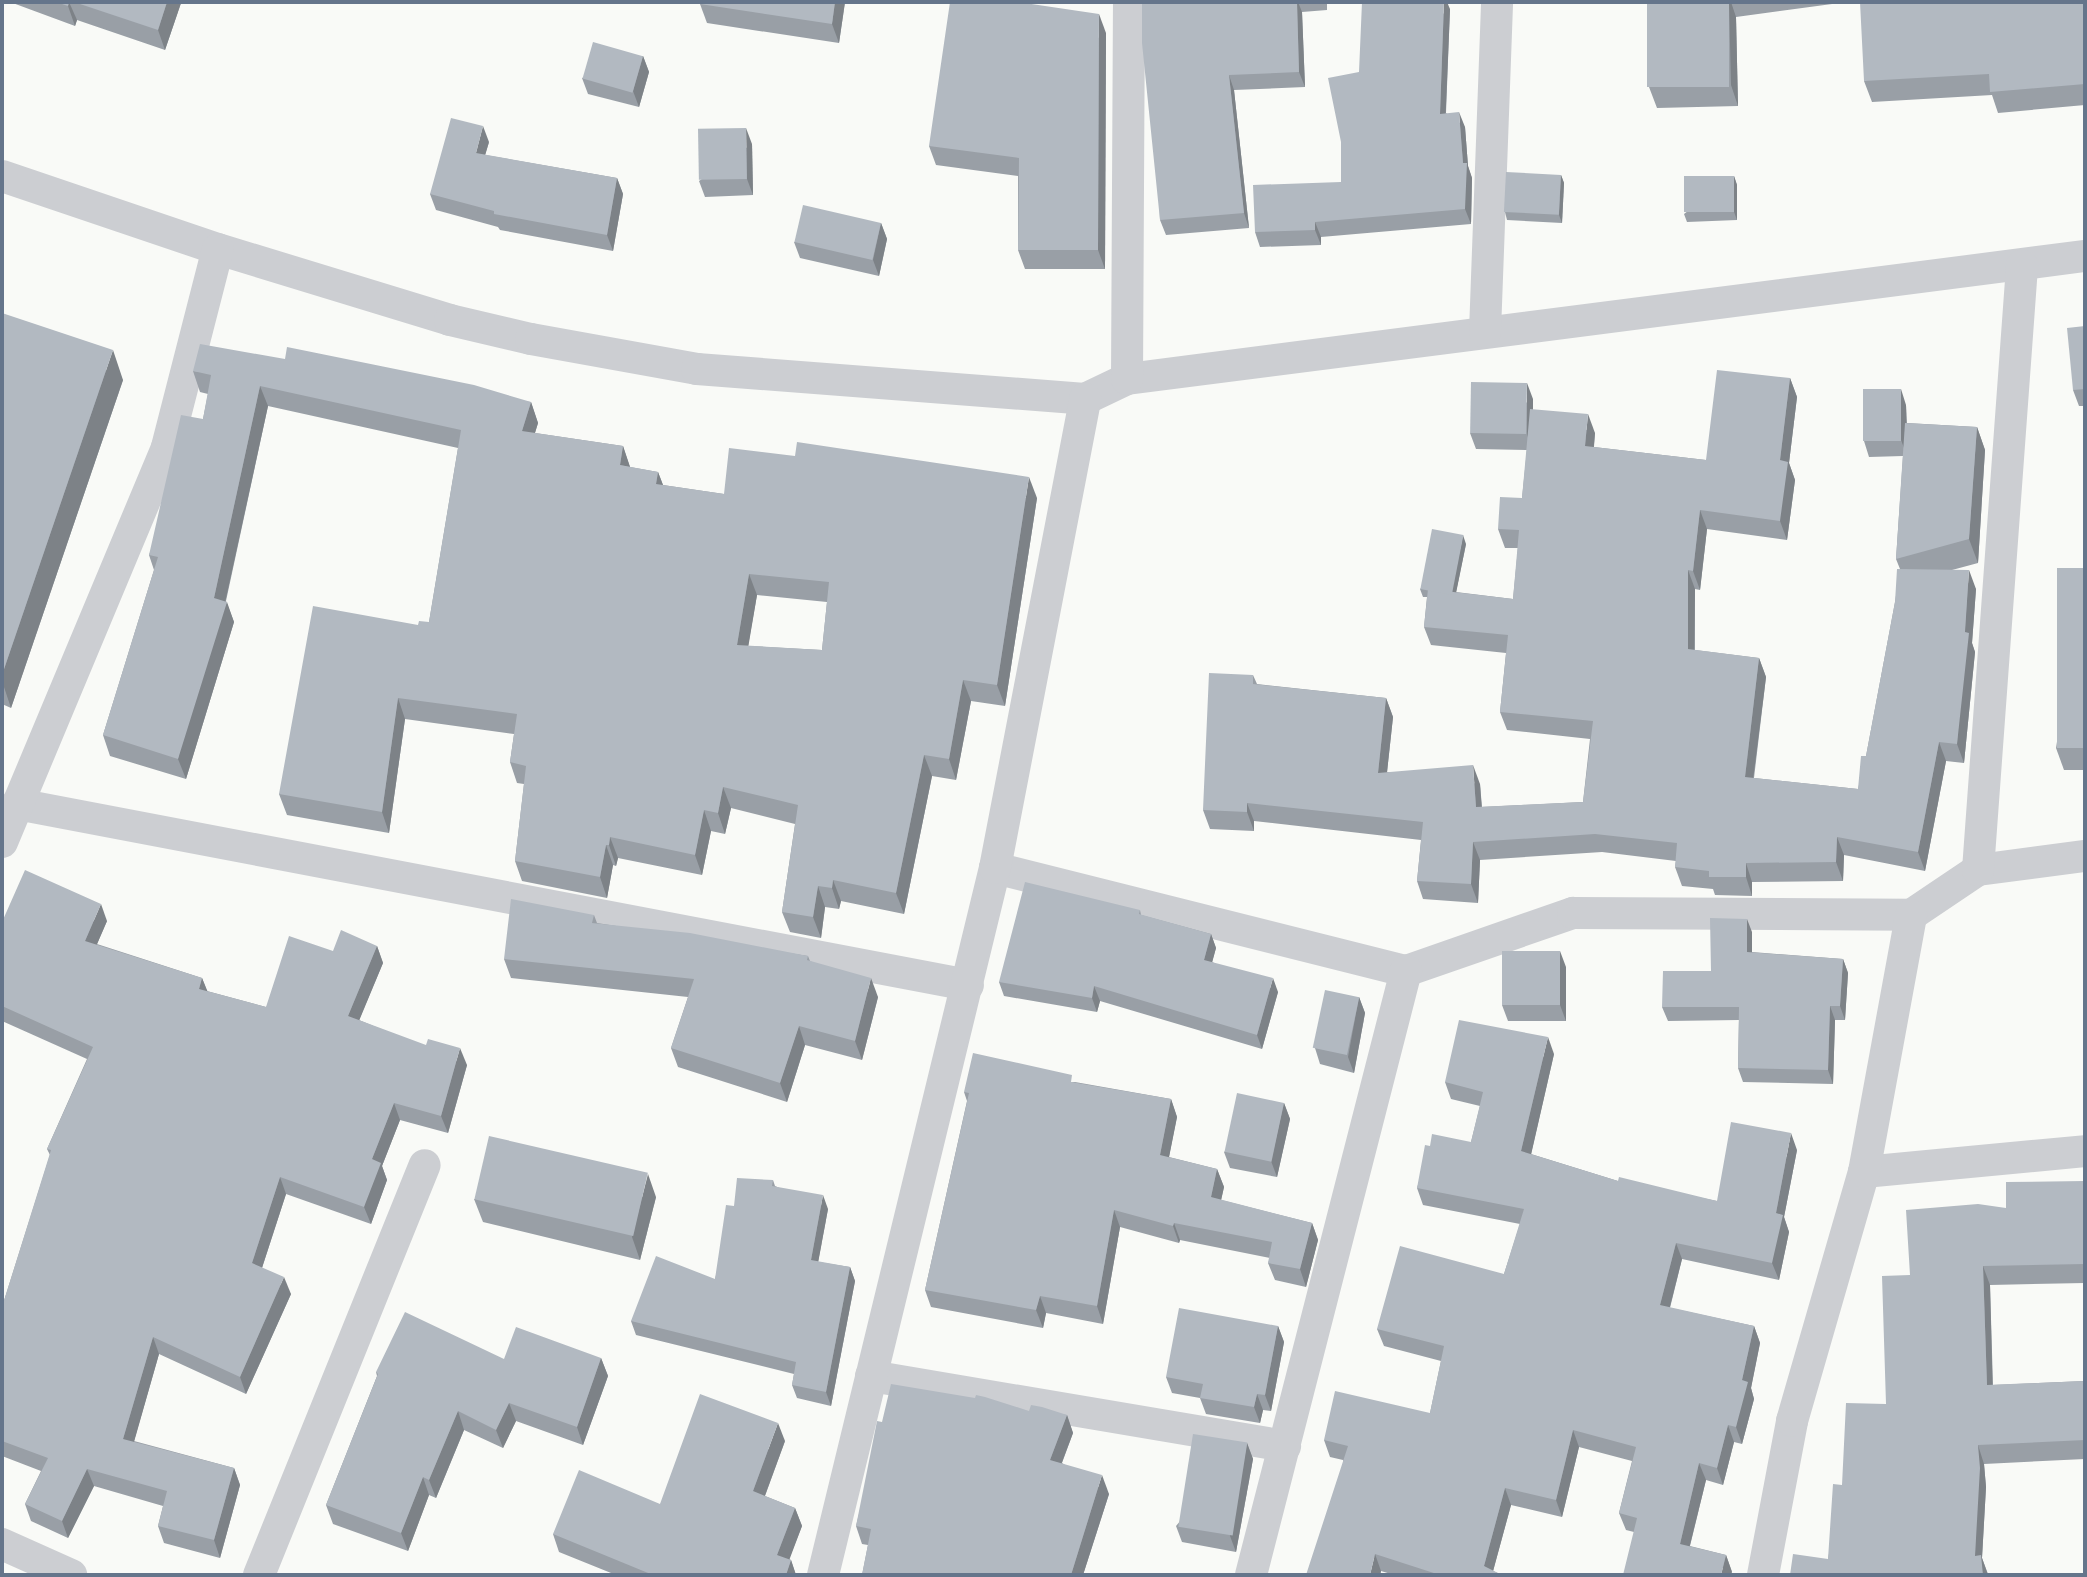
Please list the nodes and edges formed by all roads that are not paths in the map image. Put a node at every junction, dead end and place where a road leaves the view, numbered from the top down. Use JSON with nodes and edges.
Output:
{"nodes":[{"id":1,"x":1129,"y":2,"type":"edge"},
{"id":2,"x":1497,"y":2,"type":"edge"},
{"id":3,"x":2,"y":176,"type":"edge"},
{"id":4,"x":218,"y":249,"type":"junction"},
{"id":5,"x":2085,"y":256,"type":"edge"},
{"id":6,"x":2022,"y":266,"type":"junction"},
{"id":7,"x":1485,"y":332,"type":"junction"},
{"id":8,"x":1127,"y":379,"type":"junction"},
{"id":9,"x":1085,"y":399,"type":"junction"},
{"id":10,"x":16,"y":804,"type":"junction"},
{"id":11,"x":2,"y":842,"type":"edge"},
{"id":12,"x":2085,"y":856,"type":"edge"},
{"id":13,"x":995,"y":868,"type":"junction"},
{"id":14,"x":1978,"y":870,"type":"junction"},
{"id":15,"x":1912,"y":915,"type":"junction"},
{"id":16,"x":1406,"y":971,"type":"junction"},
{"id":17,"x":968,"y":985,"type":"junction"},
{"id":18,"x":2085,"y":1151,"type":"edge"},
{"id":19,"x":425,"y":1165,"type":"dead end"},
{"id":20,"x":1864,"y":1172,"type":"junction"},
{"id":21,"x":872,"y":1376,"type":"junction"},
{"id":22,"x":1285,"y":1446,"type":"junction"},
{"id":23,"x":2,"y":1544,"type":"edge"},
{"id":24,"x":71,"y":1575,"type":"edge"},
{"id":25,"x":259,"y":1575,"type":"edge"},
{"id":26,"x":823,"y":1575,"type":"edge"},
{"id":27,"x":1251,"y":1575,"type":"edge"},
{"id":28,"x":1763,"y":1575,"type":"edge"}],
"edges":[{"from":1,"to":8,"type":"street"},
{"from":2,"to":7,"type":"street"},
{"from":3,"to":4,"type":"street"},
{"from":4,"to":9,"type":"street"},
{"from":4,"to":10,"type":"street"},
{"from":5,"to":6,"type":"street"},
{"from":6,"to":7,"type":"street"},
{"from":6,"to":14,"type":"street"},
{"from":7,"to":8,"type":"street"},
{"from":8,"to":9,"type":"street"},
{"from":9,"to":13,"type":"street"},
{"from":10,"to":11,"type":"street"},
{"from":10,"to":17,"type":"street"},
{"from":12,"to":14,"type":"street"},
{"from":13,"to":16,"type":"street"},
{"from":13,"to":17,"type":"street"},
{"from":14,"to":15,"type":"street"},
{"from":15,"to":16,"type":"street"},
{"from":15,"to":20,"type":"street"},
{"from":16,"to":22,"type":"street"},
{"from":17,"to":21,"type":"street"},
{"from":18,"to":20,"type":"street"},
{"from":19,"to":25,"type":"street"},
{"from":20,"to":28,"type":"street"},
{"from":21,"to":22,"type":"street"},
{"from":21,"to":26,"type":"street"},
{"from":22,"to":27,"type":"street"},
{"from":23,"to":24,"type":"street"}]}
